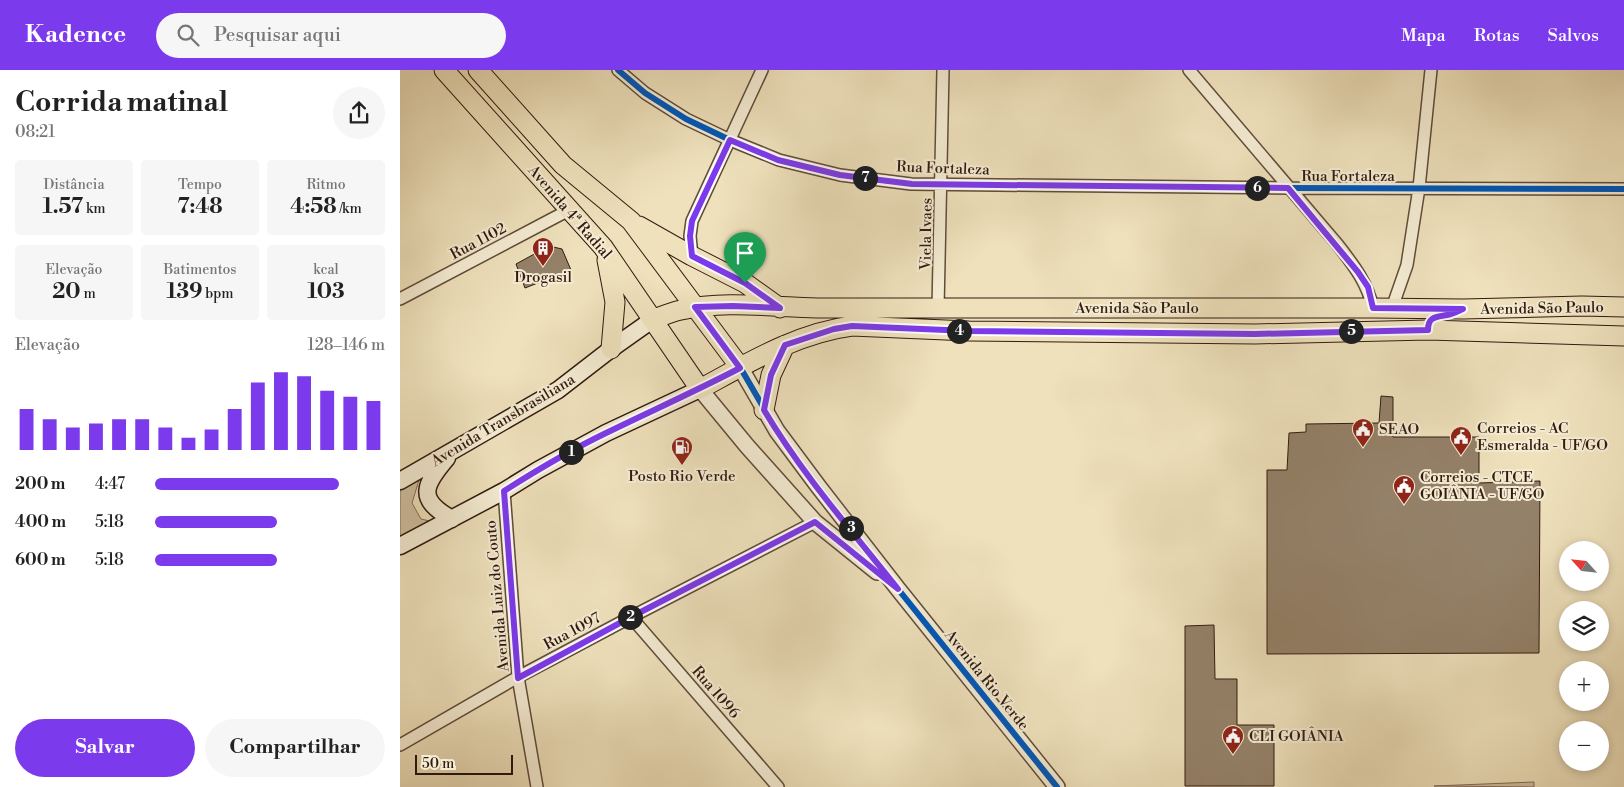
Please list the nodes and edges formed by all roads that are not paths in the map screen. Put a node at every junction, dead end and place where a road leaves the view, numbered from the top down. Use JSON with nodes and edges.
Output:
{"nodes":[{"id":1,"x":444,"y":70,"type":"edge"},
{"id":2,"x":478,"y":70,"type":"edge"},
{"id":3,"x":618,"y":70,"type":"edge"},
{"id":4,"x":762,"y":70,"type":"edge"},
{"id":5,"x":943,"y":70,"type":"edge"},
{"id":6,"x":1189,"y":70,"type":"edge"},
{"id":7,"x":1431,"y":70,"type":"edge"},
{"id":8,"x":730,"y":140,"type":"junction"},
{"id":9,"x":939,"y":184,"type":"junction"},
{"id":10,"x":1288,"y":188,"type":"junction"},
{"id":11,"x":1419,"y":188,"type":"junction"},
{"id":12,"x":1624,"y":189,"type":"edge"},
{"id":13,"x":569,"y":210,"type":"junction"},
{"id":14,"x":631,"y":221,"type":"junction"},
{"id":15,"x":603,"y":247,"type":"junction"},
{"id":16,"x":692,"y":256,"type":"junction"},
{"id":17,"x":402,"y":293,"type":"edge"},
{"id":18,"x":695,"y":307,"type":"junction"},
{"id":19,"x":780,"y":308,"type":"junction"},
{"id":20,"x":938,"y":308,"type":"junction"},
{"id":21,"x":1383,"y":308,"type":"junction"},
{"id":22,"x":1624,"y":308,"type":"edge"},
{"id":23,"x":1463,"y":309,"type":"junction"},
{"id":24,"x":652,"y":320,"type":"junction"},
{"id":25,"x":1428,"y":330,"type":"junction"},
{"id":26,"x":1338,"y":332,"type":"junction"},
{"id":27,"x":1624,"y":336,"type":"edge"},
{"id":28,"x":785,"y":345,"type":"junction"},
{"id":29,"x":611,"y":349,"type":"junction"},
{"id":30,"x":740,"y":368,"type":"junction"},
{"id":31,"x":700,"y":389,"type":"junction"},
{"id":32,"x":764,"y":410,"type":"junction"},
{"id":33,"x":455,"y":449,"type":"junction"},
{"id":34,"x":400,"y":481,"type":"edge"},
{"id":35,"x":504,"y":491,"type":"junction"},
{"id":36,"x":452,"y":519,"type":"junction"},
{"id":37,"x":815,"y":522,"type":"junction"},
{"id":38,"x":400,"y":546,"type":"edge"},
{"id":39,"x":898,"y":589,"type":"junction"},
{"id":40,"x":631,"y":617,"type":"junction"},
{"id":41,"x":518,"y":678,"type":"junction"},
{"id":42,"x":400,"y":745,"type":"edge"},
{"id":43,"x":538,"y":787,"type":"edge"},
{"id":44,"x":778,"y":787,"type":"edge"},
{"id":45,"x":1057,"y":787,"type":"edge"}],
"edges":[{"from":1,"to":13,"type":"main road","name":"Avenida 4ª Radial"},
{"from":2,"to":14,"type":"main road","name":"Avenida 4ª Radial"},
{"from":3,"to":8,"type":"street","name":"Rua Fortaleza"},
{"from":4,"to":8,"type":"street"},
{"from":5,"to":9,"type":"street","name":"Viela Ivaes"},
{"from":6,"to":10,"type":"street"},
{"from":7,"to":11,"type":"street"},
{"from":8,"to":9,"type":"street","name":"Rua Fortaleza"},
{"from":8,"to":16,"type":"street"},
{"from":9,"to":10,"type":"street","name":"Rua Fortaleza"},
{"from":9,"to":20,"type":"street","name":"Viela Ivaes"},
{"from":10,"to":11,"type":"street","name":"Rua Fortaleza"},
{"from":10,"to":21,"type":"street"},
{"from":11,"to":12,"type":"street","name":"Rua Fortaleza"},
{"from":11,"to":21,"type":"street"},
{"from":13,"to":15,"type":"main road","name":"Avenida 4ª Radial"},
{"from":13,"to":17,"type":"street","name":"Rua 1102"},
{"from":14,"to":16,"type":"main road"},
{"from":14,"to":18,"type":"main road","name":"Avenida 4ª Radial"},
{"from":15,"to":24,"type":"main road","name":"Avenida 4ª Radial"},
{"from":15,"to":29,"type":"main road"},
{"from":16,"to":19,"type":"main road"},
{"from":18,"to":19,"type":"main road","name":"Avenida São Paulo"},
{"from":18,"to":24,"type":"main road","name":"Avenida São Paulo"},
{"from":18,"to":30,"type":"main road","name":"Avenida 4ª Radial"},
{"from":19,"to":20,"type":"main road","name":"Avenida São Paulo"},
{"from":20,"to":21,"type":"main road","name":"Avenida São Paulo"},
{"from":21,"to":23,"type":"main road","name":"Avenida São Paulo"},
{"from":21,"to":26,"type":"main road"},
{"from":22,"to":23,"type":"main road","name":"Avenida São Paulo"},
{"from":23,"to":25,"type":"main road"},
{"from":24,"to":29,"type":"main road","name":"Avenida Transbrasiliana"},
{"from":24,"to":31,"type":"main road","name":"Avenida 4ª Radial"},
{"from":25,"to":26,"type":"main road","name":"Avenida São Paulo"},
{"from":25,"to":27,"type":"main road","name":"Avenida São Paulo"},
{"from":26,"to":28,"type":"main road","name":"Avenida São Paulo"},
{"from":28,"to":30,"type":"main road","name":"Avenida São Paulo"},
{"from":28,"to":32,"type":"main road"},
{"from":29,"to":33,"type":"main road","name":"Avenida Transbrasiliana"},
{"from":30,"to":31,"type":"main road","name":"Avenida São Paulo"},
{"from":30,"to":32,"type":"street","name":"Avenida Rio Verde"},
{"from":31,"to":35,"type":"main road"},
{"from":31,"to":37,"type":"street","name":"Avenida Rio Verde"},
{"from":32,"to":39,"type":"street","name":"Avenida Rio Verde"},
{"from":33,"to":34,"type":"main road","name":"Avenida Transbrasiliana"},
{"from":33,"to":36,"type":"main road"},
{"from":35,"to":36,"type":"main road"},
{"from":35,"to":41,"type":"street","name":"Avenida Luiz do Couto"},
{"from":36,"to":38,"type":"main road"},
{"from":37,"to":39,"type":"street","name":"Avenida Rio Verde"},
{"from":37,"to":40,"type":"street","name":"Rua 1097"},
{"from":39,"to":45,"type":"street","name":"Avenida Rio Verde"},
{"from":40,"to":41,"type":"street","name":"Rua 1097"},
{"from":40,"to":44,"type":"street","name":"Rua 1096"},
{"from":41,"to":42,"type":"street","name":"Rua 1097"},
{"from":41,"to":43,"type":"street","name":"Avenida Luiz do Couto"}]}
